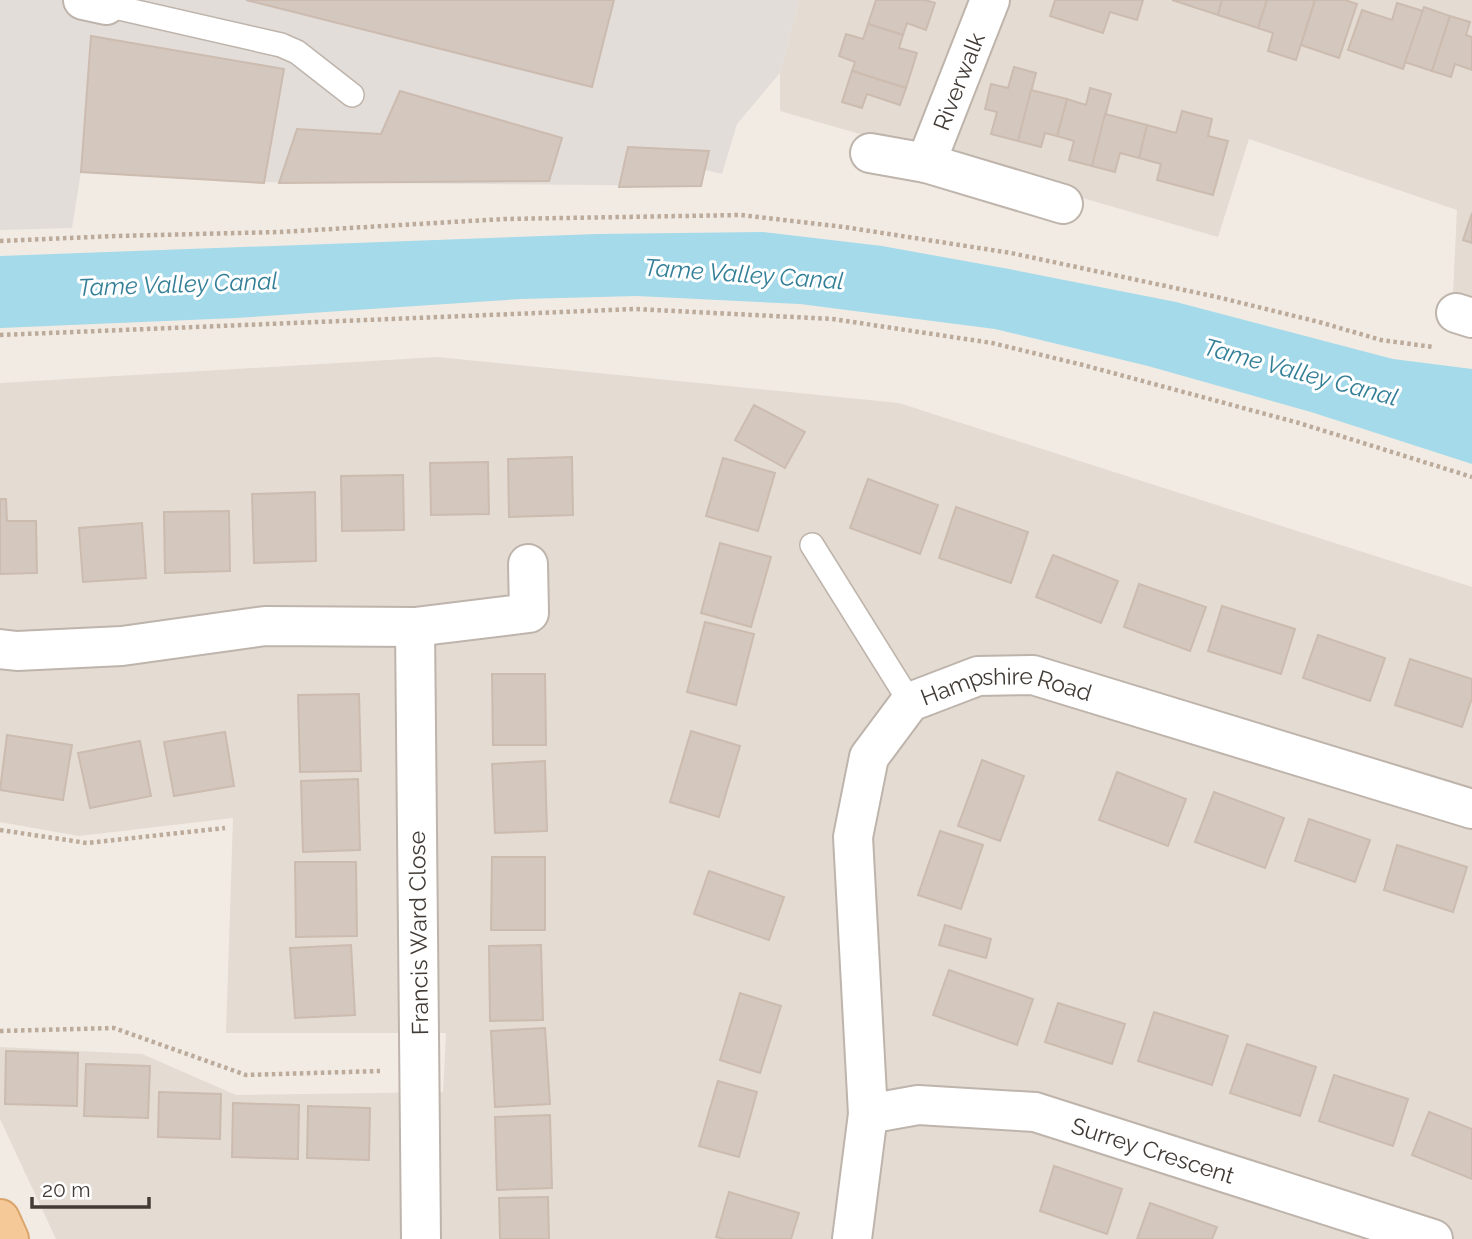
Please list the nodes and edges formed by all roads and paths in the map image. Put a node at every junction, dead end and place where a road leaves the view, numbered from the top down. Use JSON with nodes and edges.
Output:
{"nodes":[{"id":1,"x":990,"y":0,"type":"edge"},
{"id":2,"x":95,"y":3,"type":"edge"},
{"id":3,"x":352,"y":95,"type":"dead end"},
{"id":4,"x":870,"y":153,"type":"dead end"},
{"id":5,"x":926,"y":163,"type":"junction"},
{"id":6,"x":1063,"y":204,"type":"dead end"},
{"id":7,"x":0,"y":241,"type":"edge"},
{"id":8,"x":0,"y":335,"type":"edge"},
{"id":9,"x":1435,"y":347,"type":"dead end"},
{"id":10,"x":1472,"y":477,"type":"edge"},
{"id":11,"x":812,"y":545,"type":"dead end"},
{"id":12,"x":528,"y":564,"type":"dead end"},
{"id":13,"x":415,"y":627,"type":"junction"},
{"id":14,"x":0,"y":649,"type":"edge"},
{"id":15,"x":910,"y":702,"type":"junction"},
{"id":16,"x":1472,"y":809,"type":"edge"},
{"id":17,"x":225,"y":828,"type":"dead end"},
{"id":18,"x":0,"y":830,"type":"edge"},
{"id":19,"x":0,"y":1031,"type":"edge"},
{"id":20,"x":419,"y":1070,"type":"junction"},
{"id":21,"x":868,"y":1114,"type":"junction"},
{"id":22,"x":0,"y":1219,"type":"edge"},
{"id":23,"x":9,"y":1239,"type":"edge"},
{"id":24,"x":421,"y":1239,"type":"edge"},
{"id":25,"x":852,"y":1239,"type":"edge"},
{"id":26,"x":1433,"y":1239,"type":"edge"}],
"edges":[{"from":1,"to":5,"type":"street","name":"Riverwalk"},
{"from":2,"to":3,"type":"lane"},
{"from":4,"to":5,"type":"street"},
{"from":5,"to":6,"type":"street"},
{"from":7,"to":9,"type":"path"},
{"from":8,"to":10,"type":"path"},
{"from":11,"to":15,"type":"lane"},
{"from":12,"to":13,"type":"street"},
{"from":13,"to":14,"type":"street"},
{"from":13,"to":20,"type":"street","name":"Francis Ward Close"},
{"from":15,"to":16,"type":"street","name":"Hampshire Road"},
{"from":15,"to":21,"type":"street","name":"Hampshire Road"},
{"from":17,"to":18,"type":"path"},
{"from":19,"to":20,"type":"path"},
{"from":20,"to":24,"type":"street","name":"Francis Ward Close"},
{"from":21,"to":25,"type":"street","name":"Hampshire Road"},
{"from":21,"to":26,"type":"street","name":"Surrey Crescent"},
{"from":22,"to":23,"type":"main road"}]}
